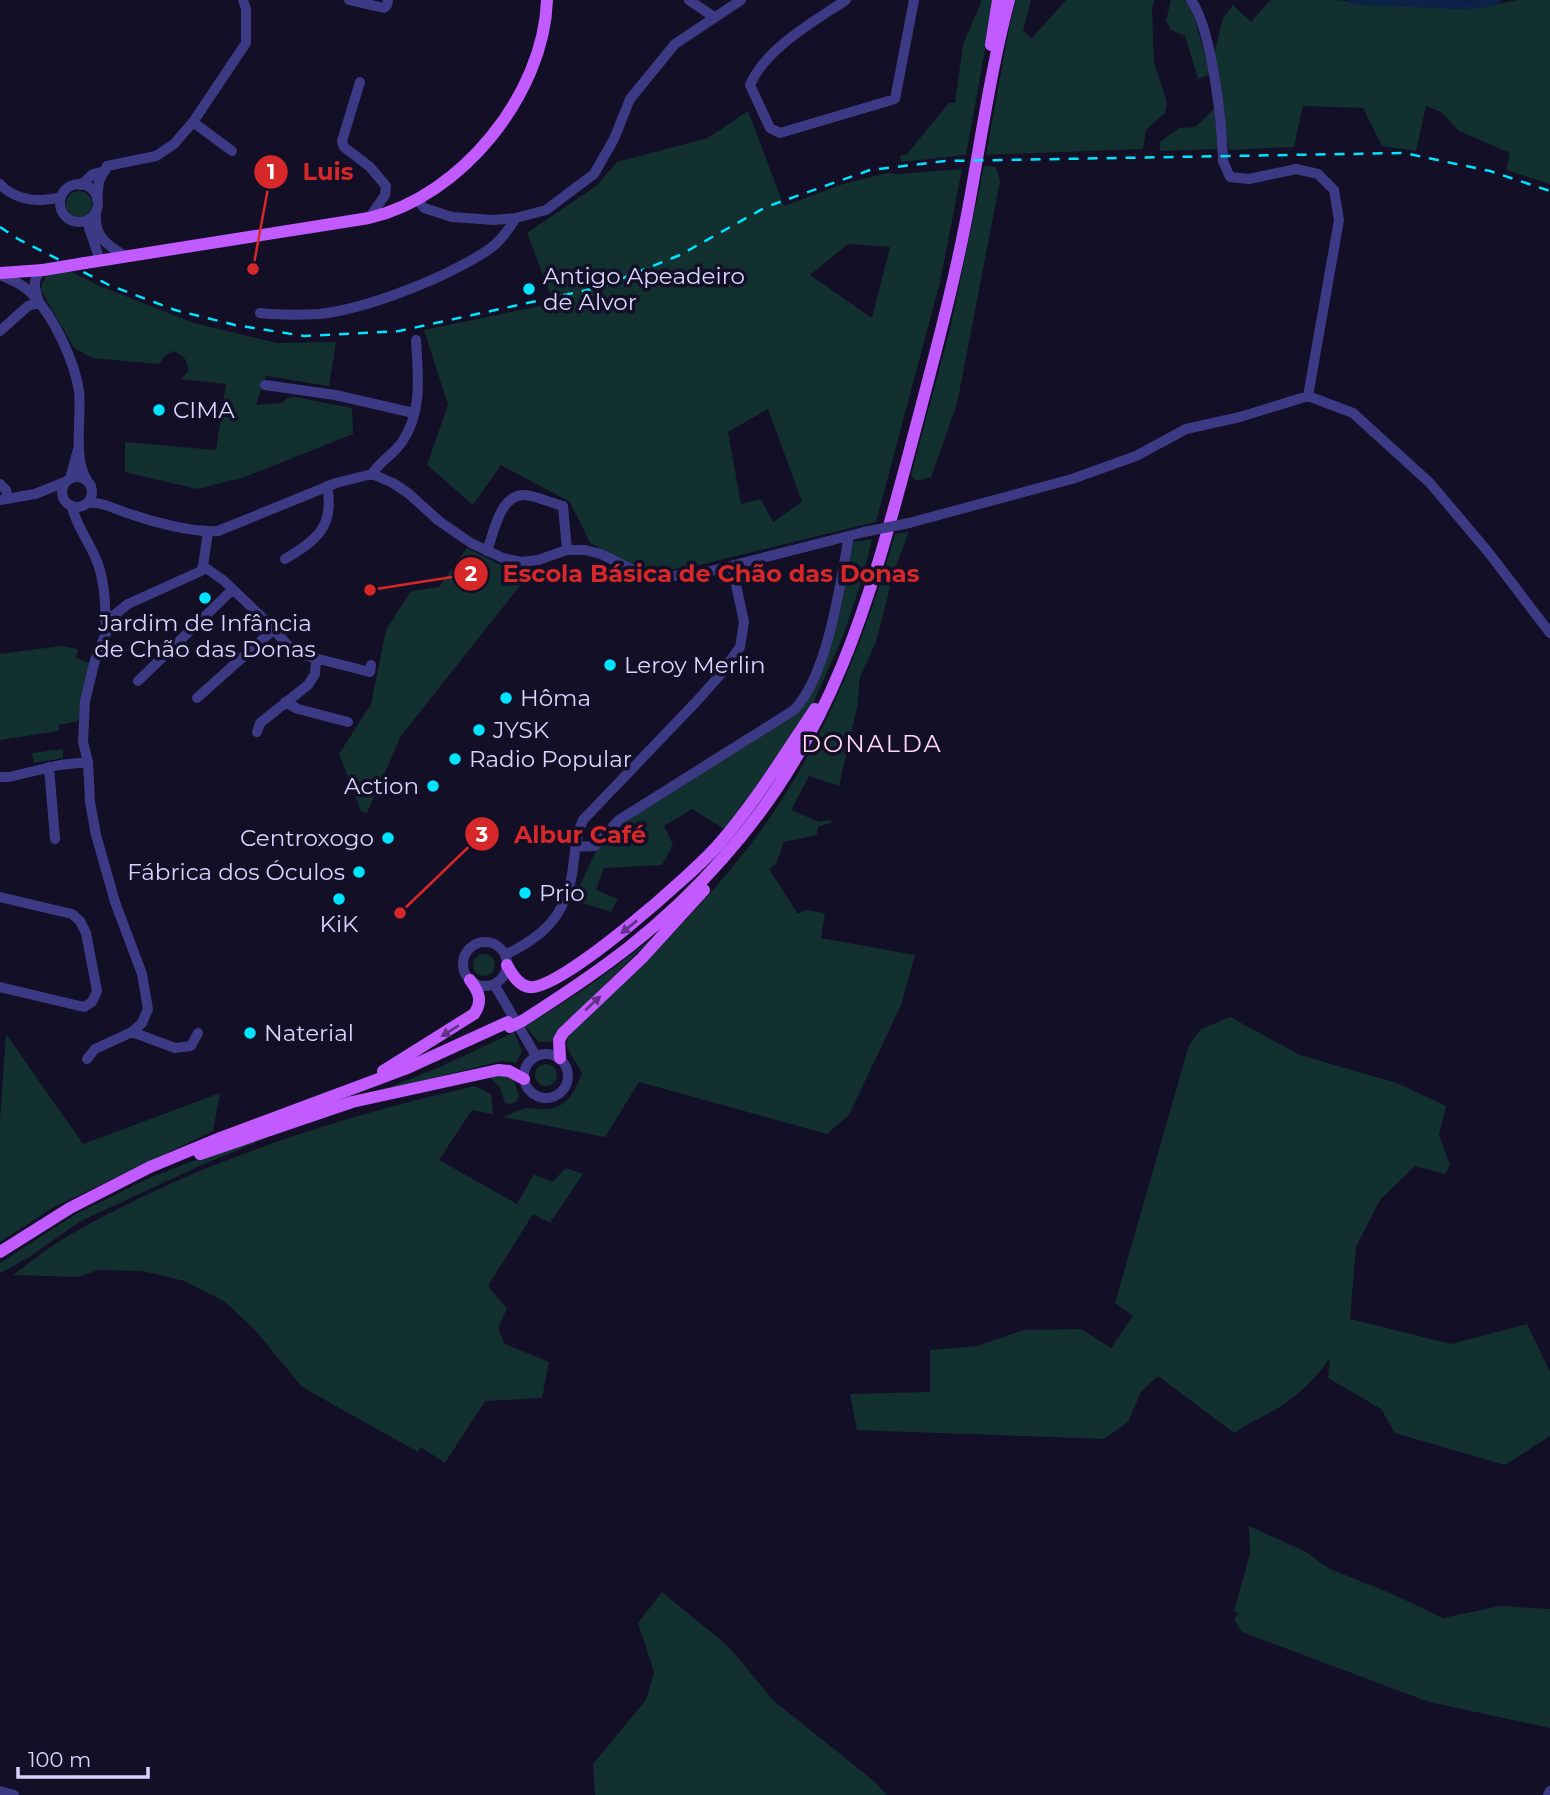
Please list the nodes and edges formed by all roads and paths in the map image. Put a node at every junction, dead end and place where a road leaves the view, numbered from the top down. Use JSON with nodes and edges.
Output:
{"nodes":[{"id":1,"x":243,"y":0,"type":"edge"},
{"id":2,"x":349,"y":0,"type":"edge"},
{"id":3,"x":388,"y":0,"type":"edge"},
{"id":4,"x":547,"y":0,"type":"edge"},
{"id":5,"x":689,"y":0,"type":"edge"},
{"id":6,"x":741,"y":0,"type":"edge"},
{"id":7,"x":846,"y":0,"type":"edge"},
{"id":8,"x":914,"y":0,"type":"edge"},
{"id":9,"x":999,"y":0,"type":"edge"},
{"id":10,"x":1009,"y":0,"type":"edge"},
{"id":11,"x":1191,"y":0,"type":"edge"},
{"id":12,"x":714,"y":17,"type":"junction"},
{"id":13,"x":360,"y":82,"type":"dead end"},
{"id":14,"x":193,"y":122,"type":"junction"},
{"id":15,"x":232,"y":151,"type":"dead end"},
{"id":16,"x":105,"y":171,"type":"junction"},
{"id":17,"x":0,"y":184,"type":"edge"},
{"id":18,"x":81,"y":184,"type":"junction"},
{"id":19,"x":61,"y":197,"type":"junction"},
{"id":20,"x":418,"y":199,"type":"junction"},
{"id":21,"x":45,"y":201,"type":"junction"},
{"id":22,"x":97,"y":205,"type":"junction"},
{"id":23,"x":66,"y":218,"type":"junction"},
{"id":24,"x":369,"y":218,"type":"junction"},
{"id":25,"x":516,"y":218,"type":"junction"},
{"id":26,"x":80,"y":222,"type":"junction"},
{"id":27,"x":97,"y":239,"type":"junction"},
{"id":28,"x":125,"y":256,"type":"junction"},
{"id":29,"x":100,"y":260,"type":"junction"},
{"id":30,"x":85,"y":263,"type":"junction"},
{"id":31,"x":43,"y":270,"type":"junction"},
{"id":32,"x":0,"y":274,"type":"edge"},
{"id":33,"x":18,"y":278,"type":"junction"},
{"id":34,"x":35,"y":291,"type":"junction"},
{"id":35,"x":39,"y":302,"type":"junction"},
{"id":36,"x":260,"y":313,"type":"dead end"},
{"id":37,"x":0,"y":331,"type":"edge"},
{"id":38,"x":416,"y":340,"type":"dead end"},
{"id":39,"x":265,"y":385,"type":"dead end"},
{"id":40,"x":1308,"y":396,"type":"junction"},
{"id":41,"x":414,"y":413,"type":"junction"},
{"id":42,"x":80,"y":442,"type":"junction"},
{"id":43,"x":372,"y":474,"type":"junction"},
{"id":44,"x":68,"y":480,"type":"junction"},
{"id":45,"x":0,"y":484,"type":"edge"},
{"id":46,"x":89,"y":484,"type":"junction"},
{"id":47,"x":327,"y":486,"type":"junction"},
{"id":48,"x":35,"y":494,"type":"junction"},
{"id":49,"x":4,"y":500,"type":"edge"},
{"id":50,"x":76,"y":504,"type":"junction"},
{"id":51,"x":116,"y":509,"type":"junction"},
{"id":52,"x":208,"y":532,"type":"junction"},
{"id":53,"x":849,"y":536,"type":"junction"},
{"id":54,"x":567,"y":550,"type":"junction"},
{"id":55,"x":487,"y":551,"type":"junction"},
{"id":56,"x":285,"y":559,"type":"dead end"},
{"id":57,"x":203,"y":566,"type":"junction"},
{"id":58,"x":732,"y":566,"type":"junction"},
{"id":59,"x":232,"y":590,"type":"junction"},
{"id":60,"x":106,"y":629,"type":"junction"},
{"id":61,"x":273,"y":630,"type":"junction"},
{"id":62,"x":1550,"y":633,"type":"edge"},
{"id":63,"x":316,"y":660,"type":"junction"},
{"id":64,"x":371,"y":665,"type":"dead end"},
{"id":65,"x":138,"y":681,"type":"dead end"},
{"id":66,"x":834,"y":688,"type":"junction"},
{"id":67,"x":197,"y":698,"type":"dead end"},
{"id":68,"x":285,"y":702,"type":"junction"},
{"id":69,"x":815,"y":709,"type":"junction"},
{"id":70,"x":348,"y":722,"type":"dead end"},
{"id":71,"x":257,"y":732,"type":"dead end"},
{"id":72,"x":88,"y":762,"type":"junction"},
{"id":73,"x":49,"y":767,"type":"junction"},
{"id":74,"x":0,"y":776,"type":"edge"},
{"id":75,"x":55,"y":839,"type":"dead end"},
{"id":76,"x":575,"y":847,"type":"junction"},
{"id":77,"x":0,"y":897,"type":"edge"},
{"id":78,"x":506,"y":960,"type":"junction"},
{"id":79,"x":470,"y":980,"type":"junction"},
{"id":80,"x":494,"y":984,"type":"junction"},
{"id":81,"x":0,"y":987,"type":"edge"},
{"id":82,"x":515,"y":1022,"type":"junction"},
{"id":83,"x":132,"y":1032,"type":"junction"},
{"id":84,"x":198,"y":1033,"type":"dead end"},
{"id":85,"x":536,"y":1056,"type":"junction"},
{"id":86,"x":560,"y":1058,"type":"junction"},
{"id":87,"x":87,"y":1059,"type":"dead end"},
{"id":88,"x":524,"y":1079,"type":"junction"},
{"id":89,"x":150,"y":1169,"type":"junction"},
{"id":90,"x":0,"y":1252,"type":"edge"},
{"id":91,"x":0,"y":1791,"type":"edge"},
{"id":92,"x":14,"y":1795,"type":"edge"}],
"edges":[{"from":1,"to":14,"type":"street"},
{"from":2,"to":3,"type":"street"},
{"from":4,"to":20,"type":"main road"},
{"from":5,"to":12,"type":"street"},
{"from":6,"to":12,"type":"street"},
{"from":7,"to":8,"type":"street"},
{"from":9,"to":69,"type":"main road"},
{"from":10,"to":66,"type":"main road"},
{"from":11,"to":40,"type":"street"},
{"from":12,"to":25,"type":"street"},
{"from":13,"to":24,"type":"street"},
{"from":14,"to":15,"type":"street"},
{"from":14,"to":16,"type":"street"},
{"from":16,"to":18,"type":"street"},
{"from":16,"to":22,"type":"street"},
{"from":17,"to":21,"type":"street"},
{"from":18,"to":19,"type":"street"},
{"from":18,"to":22,"type":"street"},
{"from":19,"to":21,"type":"street"},
{"from":19,"to":23,"type":"street"},
{"from":20,"to":24,"type":"main road"},
{"from":20,"to":25,"type":"street"},
{"from":21,"to":23,"type":"street"},
{"from":22,"to":26,"type":"street"},
{"from":22,"to":27,"type":"street"},
{"from":23,"to":26,"type":"street"},
{"from":24,"to":28,"type":"main road"},
{"from":25,"to":36,"type":"street"},
{"from":26,"to":27,"type":"street"},
{"from":27,"to":28,"type":"street"},
{"from":27,"to":29,"type":"street"},
{"from":27,"to":30,"type":"street"},
{"from":28,"to":29,"type":"main road"},
{"from":29,"to":30,"type":"main road"},
{"from":30,"to":31,"type":"main road","bridge":true},
{"from":31,"to":33,"type":"main road"},
{"from":31,"to":34,"type":"street"},
{"from":32,"to":33,"type":"main road"},
{"from":33,"to":34,"type":"street"},
{"from":33,"to":35,"type":"street"},
{"from":34,"to":35,"type":"street"},
{"from":35,"to":37,"type":"street"},
{"from":35,"to":42,"type":"street"},
{"from":38,"to":41,"type":"street"},
{"from":39,"to":41,"type":"street"},
{"from":40,"to":53,"type":"street","bridge":true},
{"from":40,"to":62,"type":"street"},
{"from":41,"to":43,"type":"street"},
{"from":42,"to":44,"type":"street"},
{"from":42,"to":46,"type":"street"},
{"from":43,"to":47,"type":"street"},
{"from":43,"to":55,"type":"street"},
{"from":44,"to":46,"type":"street"},
{"from":44,"to":48,"type":"street"},
{"from":44,"to":50,"type":"street"},
{"from":45,"to":49,"type":"street"},
{"from":46,"to":50,"type":"street"},
{"from":46,"to":51,"type":"street"},
{"from":47,"to":52,"type":"street"},
{"from":47,"to":56,"type":"street"},
{"from":48,"to":49,"type":"street"},
{"from":48,"to":50,"type":"street"},
{"from":50,"to":51,"type":"street"},
{"from":50,"to":60,"type":"street"},
{"from":51,"to":52,"type":"street"},
{"from":52,"to":57,"type":"street"},
{"from":53,"to":58,"type":"street"},
{"from":53,"to":76,"type":"street"},
{"from":54,"to":55,"type":"street"},
{"from":54,"to":55,"type":"street"},
{"from":54,"to":58,"type":"street"},
{"from":57,"to":59,"type":"street"},
{"from":57,"to":60,"type":"street"},
{"from":58,"to":76,"type":"street"},
{"from":59,"to":61,"type":"street"},
{"from":59,"to":65,"type":"street"},
{"from":60,"to":72,"type":"street"},
{"from":61,"to":63,"type":"street"},
{"from":61,"to":67,"type":"street"},
{"from":63,"to":64,"type":"street"},
{"from":63,"to":68,"type":"street"},
{"from":66,"to":82,"type":"main road"},
{"from":86,"to":66,"type":"main road","one_way":true},
{"from":68,"to":70,"type":"street"},
{"from":68,"to":71,"type":"street"},
{"from":69,"to":78,"type":"main road","one_way":true},
{"from":69,"to":82,"type":"main road"},
{"from":72,"to":73,"type":"street"},
{"from":72,"to":83,"type":"street"},
{"from":73,"to":74,"type":"street"},
{"from":73,"to":75,"type":"street"},
{"from":76,"to":78,"type":"street"},
{"from":77,"to":81,"type":"street"},
{"from":78,"to":79,"type":"street"},
{"from":78,"to":80,"type":"street"},
{"from":79,"to":80,"type":"street"},
{"from":79,"to":89,"type":"main road","one_way":true},
{"from":80,"to":85,"type":"street"},
{"from":82,"to":89,"type":"main road"},
{"from":83,"to":84,"type":"street"},
{"from":83,"to":87,"type":"street"},
{"from":85,"to":86,"type":"street"},
{"from":85,"to":88,"type":"street"},
{"from":86,"to":88,"type":"street"},
{"from":88,"to":89,"type":"main road"},
{"from":89,"to":90,"type":"main road"},
{"from":91,"to":92,"type":"street"}]}
